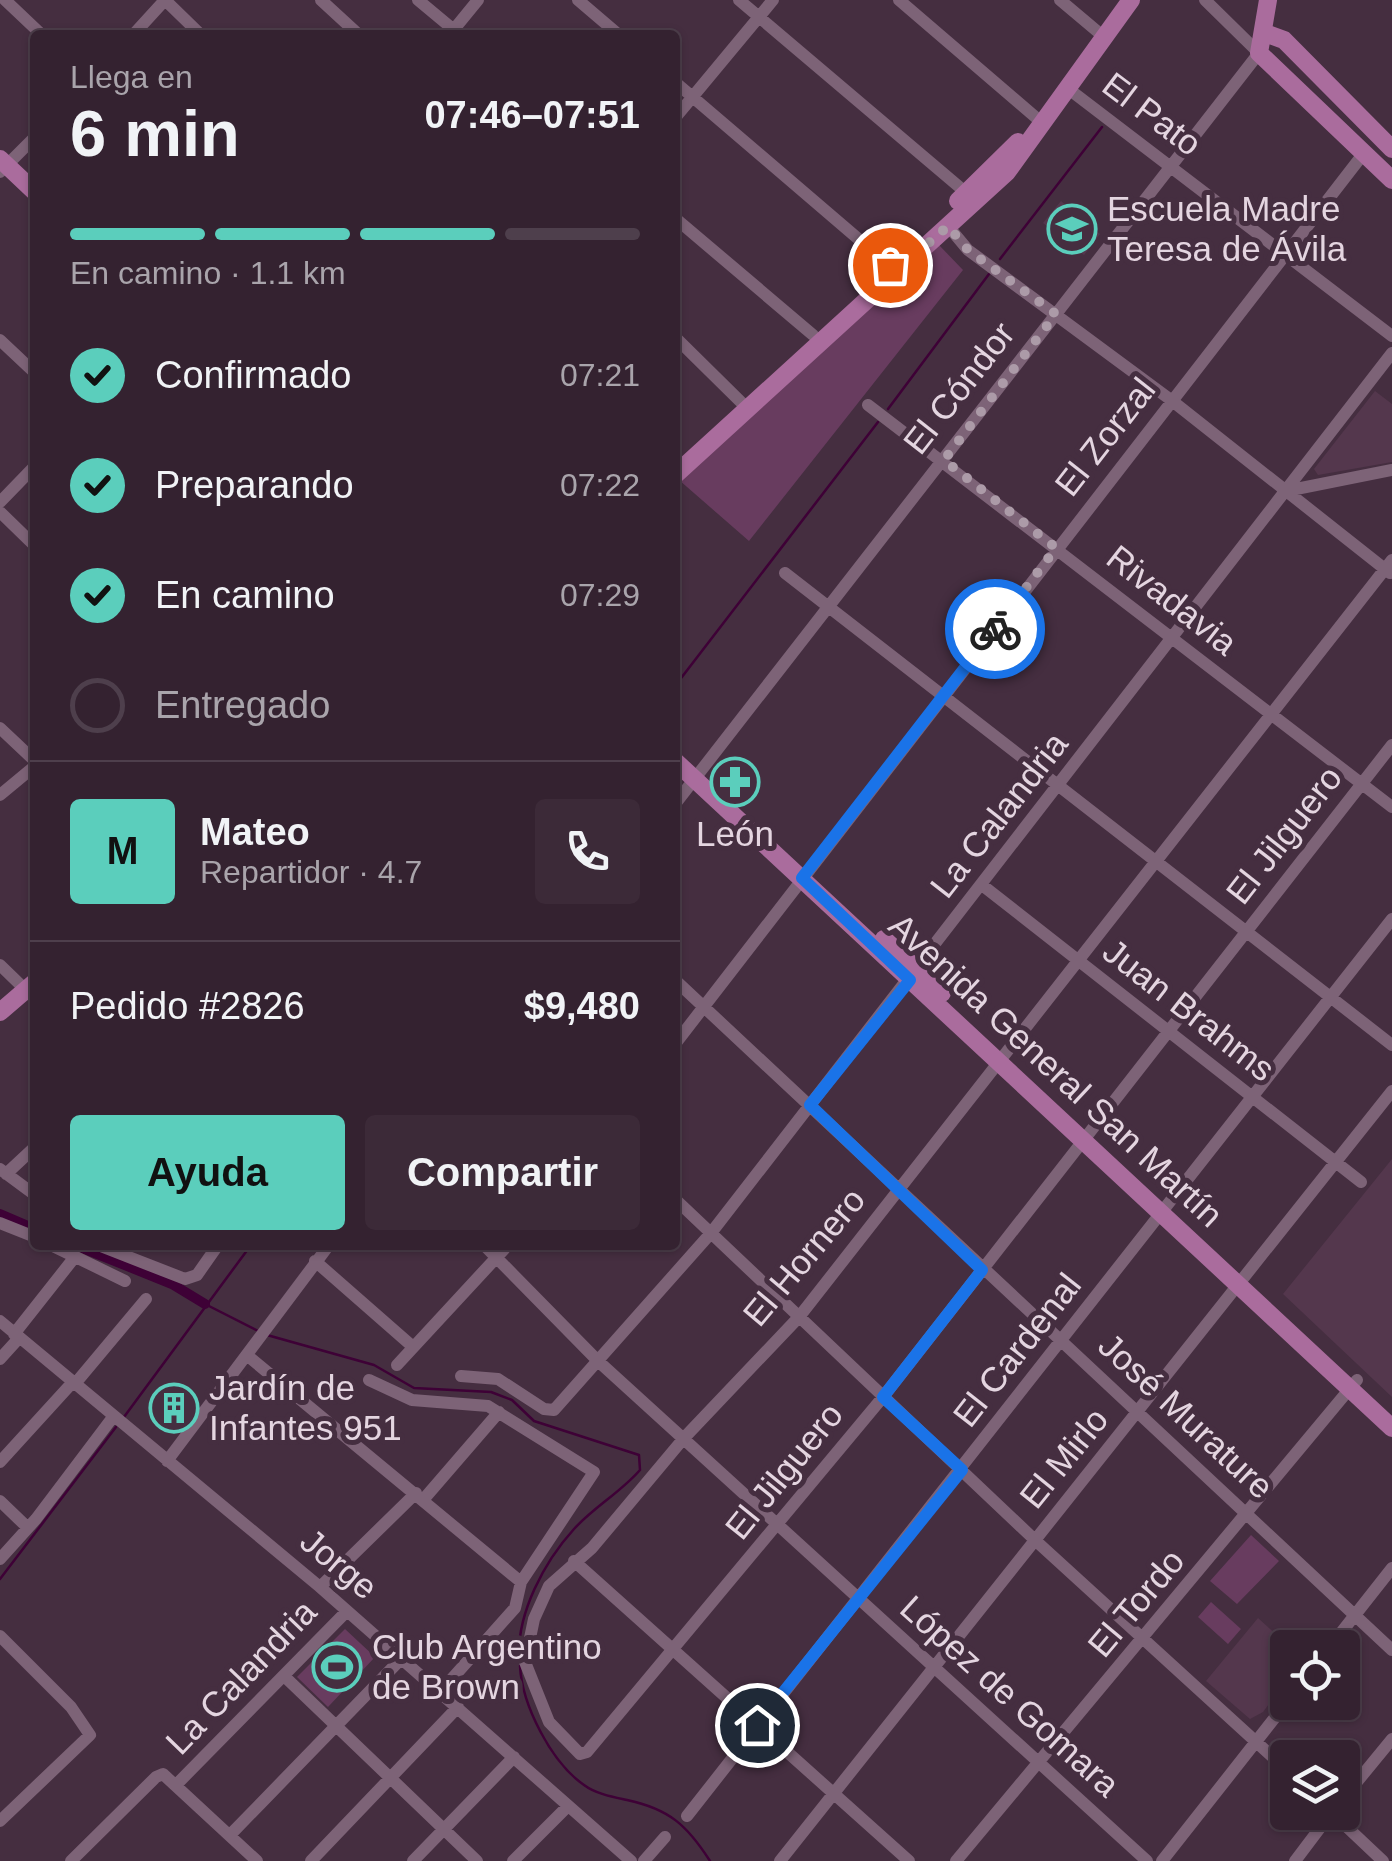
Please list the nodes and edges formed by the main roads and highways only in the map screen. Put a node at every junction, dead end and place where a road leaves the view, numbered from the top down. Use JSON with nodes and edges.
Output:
{"nodes":[{"id":1,"x":1131,"y":0,"type":"edge"},
{"id":2,"x":1268,"y":0,"type":"edge"},
{"id":3,"x":1265,"y":33,"type":"junction"},
{"id":4,"x":1388,"y":137,"type":"edge"},
{"id":5,"x":2,"y":165,"type":"edge"},
{"id":6,"x":1392,"y":180,"type":"edge"},
{"id":7,"x":30,"y":188,"type":"edge"},
{"id":8,"x":971,"y":197,"type":"junction"},
{"id":9,"x":893,"y":269,"type":"junction"},
{"id":10,"x":746,"y":406,"type":"junction"},
{"id":11,"x":680,"y":456,"type":"edge"},
{"id":12,"x":680,"y":470,"type":"edge"},
{"id":13,"x":680,"y":752,"type":"edge"},
{"id":14,"x":680,"y":765,"type":"edge"},
{"id":15,"x":698,"y":775,"type":"junction"},
{"id":16,"x":30,"y":995,"type":"edge"},
{"id":17,"x":30,"y":996,"type":"edge"},
{"id":18,"x":0,"y":1012,"type":"edge"},
{"id":19,"x":0,"y":1027,"type":"edge"},
{"id":20,"x":1354,"y":1384,"type":"junction"},
{"id":21,"x":1392,"y":1412,"type":"edge"},
{"id":22,"x":1392,"y":1428,"type":"edge"}],
"edges":[{"from":1,"to":8,"type":"main road"},
{"from":2,"to":3,"type":"main road","name":"El Cóndor"},
{"from":3,"to":4,"type":"main road"},
{"from":3,"to":6,"type":"main road","name":"El Cóndor"},
{"from":5,"to":7,"type":"main road"},
{"from":8,"to":9,"type":"main road"},
{"from":8,"to":9,"type":"main road"},
{"from":9,"to":10,"type":"main road"},
{"from":9,"to":10,"type":"main road"},
{"from":10,"to":11,"type":"main road"},
{"from":10,"to":12,"type":"main road"},
{"from":13,"to":15,"type":"main road","name":"Avenida General San Martín"},
{"from":14,"to":15,"type":"main road","name":"Avenida General San Martín"},
{"from":15,"to":20,"type":"main road","name":"Avenida General San Martín"},
{"from":16,"to":18,"type":"main road"},
{"from":17,"to":19,"type":"main road"},
{"from":20,"to":21,"type":"main road","name":"Avenida General San Martín"},
{"from":20,"to":22,"type":"main road","name":"Avenida General San Martín"}]}
